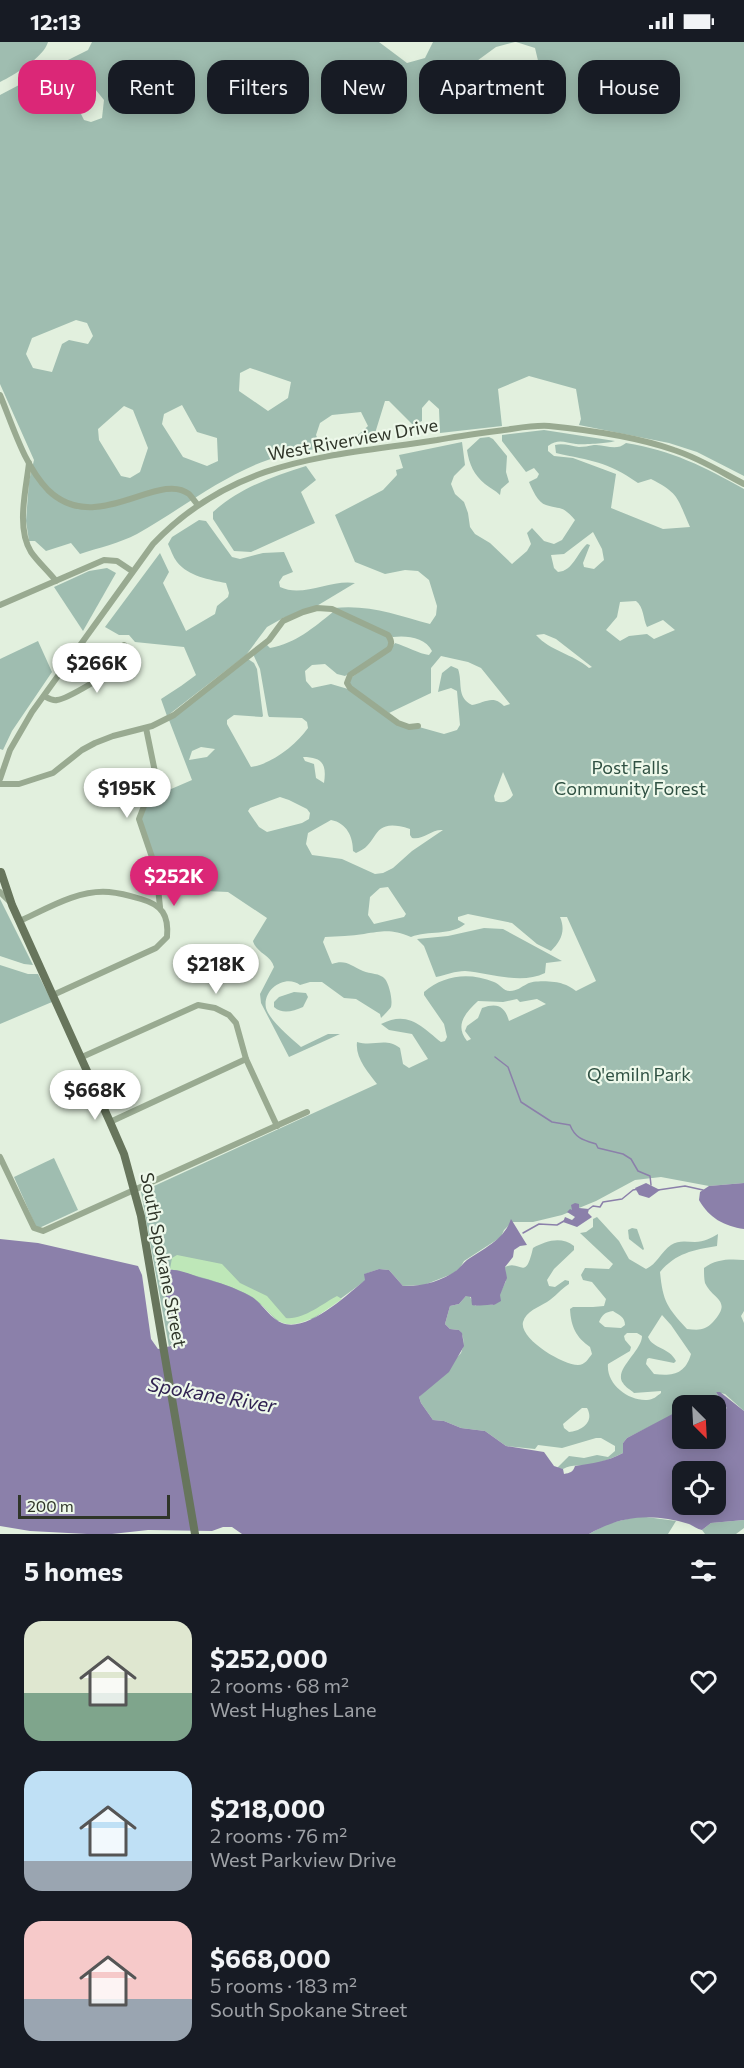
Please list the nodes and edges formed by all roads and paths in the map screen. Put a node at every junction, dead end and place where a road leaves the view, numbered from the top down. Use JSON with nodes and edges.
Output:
{"nodes":[{"id":1,"x":0,"y":395,"type":"edge"},
{"id":2,"x":29,"y":463,"type":"junction"},
{"id":3,"x":744,"y":484,"type":"edge"},
{"id":4,"x":198,"y":505,"type":"junction"},
{"id":5,"x":132,"y":571,"type":"junction"},
{"id":6,"x":56,"y":581,"type":"junction"},
{"id":7,"x":0,"y":605,"type":"edge"},
{"id":8,"x":124,"y":645,"type":"dead end"},
{"id":9,"x":44,"y":696,"type":"junction"},
{"id":10,"x":418,"y":726,"type":"dead end"},
{"id":11,"x":146,"y":728,"type":"junction"},
{"id":12,"x":0,"y":779,"type":"edge"},
{"id":13,"x":0,"y":784,"type":"edge"},
{"id":14,"x":0,"y":871,"type":"edge"},
{"id":15,"x":0,"y":892,"type":"edge"},
{"id":16,"x":12,"y":905,"type":"junction"},
{"id":17,"x":160,"y":907,"type":"junction"},
{"id":18,"x":20,"y":921,"type":"junction"},
{"id":19,"x":53,"y":995,"type":"junction"},
{"id":20,"x":82,"y":1057,"type":"junction"},
{"id":21,"x":246,"y":1059,"type":"junction"},
{"id":22,"x":308,"y":1112,"type":"dead end"},
{"id":23,"x":110,"y":1122,"type":"junction"},
{"id":24,"x":277,"y":1125,"type":"junction"},
{"id":25,"x":0,"y":1157,"type":"edge"},
{"id":26,"x":135,"y":1189,"type":"junction"},
{"id":27,"x":195,"y":1534,"type":"edge"}],
"edges":[{"from":1,"to":2,"type":"street"},
{"from":2,"to":4,"type":"street"},
{"from":2,"to":6,"type":"street"},
{"from":3,"to":4,"type":"street","name":"West Riverview Drive"},
{"from":4,"to":5,"type":"street","name":"West Riverview Drive"},
{"from":5,"to":6,"type":"street"},
{"from":5,"to":9,"type":"street","name":"West Riverview Drive"},
{"from":6,"to":7,"type":"street"},
{"from":8,"to":9,"type":"street"},
{"from":9,"to":12,"type":"street","name":"West Riverview Drive"},
{"from":10,"to":11,"type":"street"},
{"from":11,"to":13,"type":"street"},
{"from":11,"to":17,"type":"street"},
{"from":14,"to":16,"type":"main road","name":"South Spokane Street"},
{"from":15,"to":16,"type":"street"},
{"from":16,"to":18,"type":"main road","name":"South Spokane Street"},
{"from":17,"to":18,"type":"street"},
{"from":17,"to":19,"type":"street"},
{"from":18,"to":19,"type":"main road","name":"South Spokane Street"},
{"from":19,"to":20,"type":"main road","name":"South Spokane Street"},
{"from":20,"to":21,"type":"street"},
{"from":20,"to":23,"type":"main road","name":"South Spokane Street"},
{"from":21,"to":23,"type":"street"},
{"from":21,"to":24,"type":"street"},
{"from":22,"to":24,"type":"street"},
{"from":23,"to":26,"type":"main road","name":"South Spokane Street"},
{"from":24,"to":26,"type":"street"},
{"from":25,"to":26,"type":"street"},
{"from":26,"to":27,"type":"main road","name":"South Spokane Street"}]}
